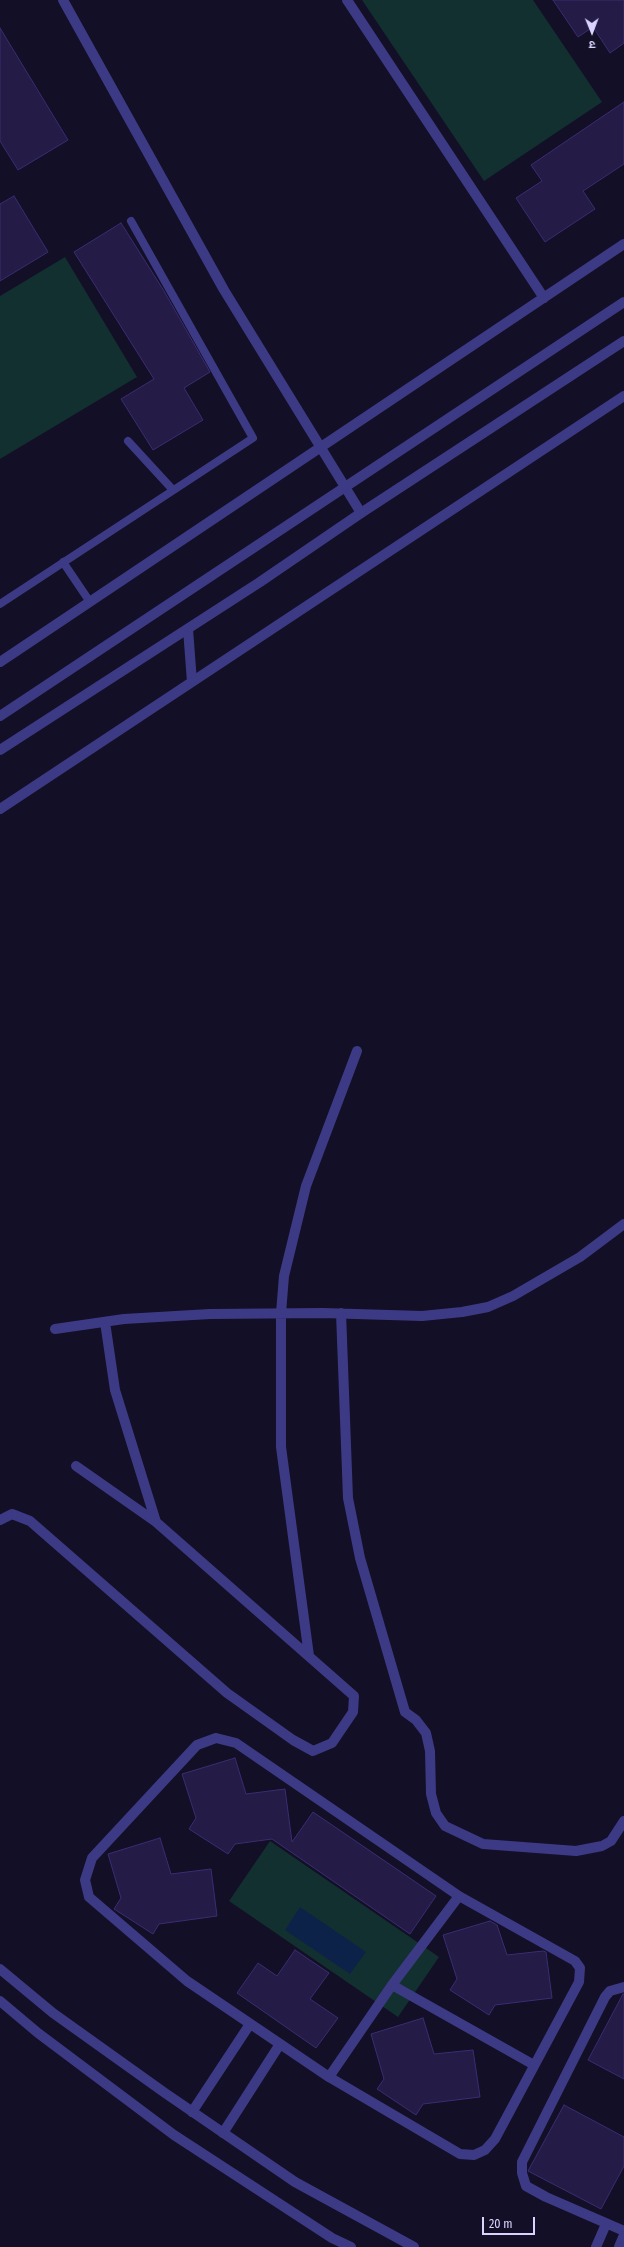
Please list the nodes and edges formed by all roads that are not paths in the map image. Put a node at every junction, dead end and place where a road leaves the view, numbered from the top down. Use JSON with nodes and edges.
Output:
{"nodes":[{"id":1,"x":63,"y":0,"type":"edge"},
{"id":2,"x":347,"y":0,"type":"edge"},
{"id":3,"x":131,"y":222,"type":"dead end"},
{"id":4,"x":624,"y":244,"type":"edge"},
{"id":5,"x":544,"y":298,"type":"junction"},
{"id":6,"x":624,"y":302,"type":"edge"},
{"id":7,"x":624,"y":341,"type":"edge"},
{"id":8,"x":624,"y":396,"type":"edge"},
{"id":9,"x":128,"y":441,"type":"dead end"},
{"id":10,"x":319,"y":447,"type":"junction"},
{"id":11,"x":344,"y":487,"type":"junction"},
{"id":12,"x":173,"y":490,"type":"junction"},
{"id":13,"x":361,"y":513,"type":"junction"},
{"id":14,"x":63,"y":562,"type":"junction"},
{"id":15,"x":90,"y":602,"type":"junction"},
{"id":16,"x":0,"y":604,"type":"edge"},
{"id":17,"x":188,"y":628,"type":"junction"},
{"id":18,"x":0,"y":662,"type":"edge"},
{"id":19,"x":191,"y":678,"type":"junction"},
{"id":20,"x":0,"y":716,"type":"edge"},
{"id":21,"x":0,"y":750,"type":"edge"},
{"id":22,"x":0,"y":809,"type":"edge"},
{"id":23,"x":357,"y":1051,"type":"dead end"},
{"id":24,"x":624,"y":1224,"type":"edge"},
{"id":25,"x":281,"y":1313,"type":"junction"},
{"id":26,"x":341,"y":1313,"type":"junction"},
{"id":27,"x":105,"y":1322,"type":"junction"},
{"id":28,"x":55,"y":1329,"type":"dead end"},
{"id":29,"x":76,"y":1466,"type":"dead end"},
{"id":30,"x":0,"y":1520,"type":"edge"},
{"id":31,"x":156,"y":1522,"type":"junction"},
{"id":32,"x":309,"y":1656,"type":"junction"},
{"id":33,"x":624,"y":1821,"type":"edge"},
{"id":34,"x":459,"y":1896,"type":"junction"},
{"id":35,"x":0,"y":1969,"type":"edge"},
{"id":36,"x":392,"y":1985,"type":"junction"},
{"id":37,"x":624,"y":1987,"type":"edge"},
{"id":38,"x":0,"y":2001,"type":"edge"},
{"id":39,"x":250,"y":2024,"type":"junction"},
{"id":40,"x":280,"y":2044,"type":"junction"},
{"id":41,"x":534,"y":2065,"type":"junction"},
{"id":42,"x":328,"y":2077,"type":"junction"},
{"id":43,"x":192,"y":2112,"type":"junction"},
{"id":44,"x":223,"y":2133,"type":"junction"},
{"id":45,"x":606,"y":2224,"type":"junction"},
{"id":46,"x":624,"y":2231,"type":"edge"},
{"id":47,"x":624,"y":2235,"type":"edge"},
{"id":48,"x":351,"y":2247,"type":"edge"},
{"id":49,"x":414,"y":2247,"type":"edge"},
{"id":50,"x":596,"y":2247,"type":"edge"},
{"id":51,"x":619,"y":2247,"type":"edge"}],
"edges":[{"from":1,"to":10,"type":"street"},
{"from":2,"to":5,"type":"street"},
{"from":3,"to":12,"type":"lane"},
{"from":4,"to":5,"type":"street"},
{"from":5,"to":10,"type":"street"},
{"from":6,"to":11,"type":"street"},
{"from":7,"to":13,"type":"street"},
{"from":8,"to":19,"type":"street"},
{"from":9,"to":12,"type":"lane"},
{"from":10,"to":11,"type":"street"},
{"from":10,"to":15,"type":"street"},
{"from":11,"to":13,"type":"street"},
{"from":11,"to":20,"type":"street"},
{"from":12,"to":14,"type":"lane"},
{"from":13,"to":17,"type":"street"},
{"from":14,"to":15,"type":"lane"},
{"from":14,"to":16,"type":"lane"},
{"from":15,"to":18,"type":"street"},
{"from":17,"to":19,"type":"street"},
{"from":17,"to":21,"type":"street"},
{"from":19,"to":22,"type":"street"},
{"from":23,"to":25,"type":"street"},
{"from":24,"to":26,"type":"street"},
{"from":25,"to":26,"type":"street"},
{"from":25,"to":27,"type":"street"},
{"from":25,"to":32,"type":"street"},
{"from":26,"to":33,"type":"street"},
{"from":27,"to":28,"type":"street"},
{"from":27,"to":31,"type":"street"},
{"from":29,"to":31,"type":"street"},
{"from":30,"to":32,"type":"street"},
{"from":31,"to":32,"type":"street"},
{"from":34,"to":36,"type":"street"},
{"from":34,"to":39,"type":"street"},
{"from":34,"to":41,"type":"street"},
{"from":35,"to":43,"type":"street"},
{"from":36,"to":41,"type":"street"},
{"from":36,"to":42,"type":"street"},
{"from":37,"to":45,"type":"street"},
{"from":38,"to":48,"type":"street"},
{"from":39,"to":40,"type":"street"},
{"from":39,"to":43,"type":"street"},
{"from":40,"to":42,"type":"street"},
{"from":40,"to":44,"type":"street"},
{"from":41,"to":42,"type":"street"},
{"from":43,"to":44,"type":"street"},
{"from":44,"to":49,"type":"street"},
{"from":45,"to":46,"type":"street"},
{"from":45,"to":50,"type":"street"},
{"from":47,"to":51,"type":"street"}]}
